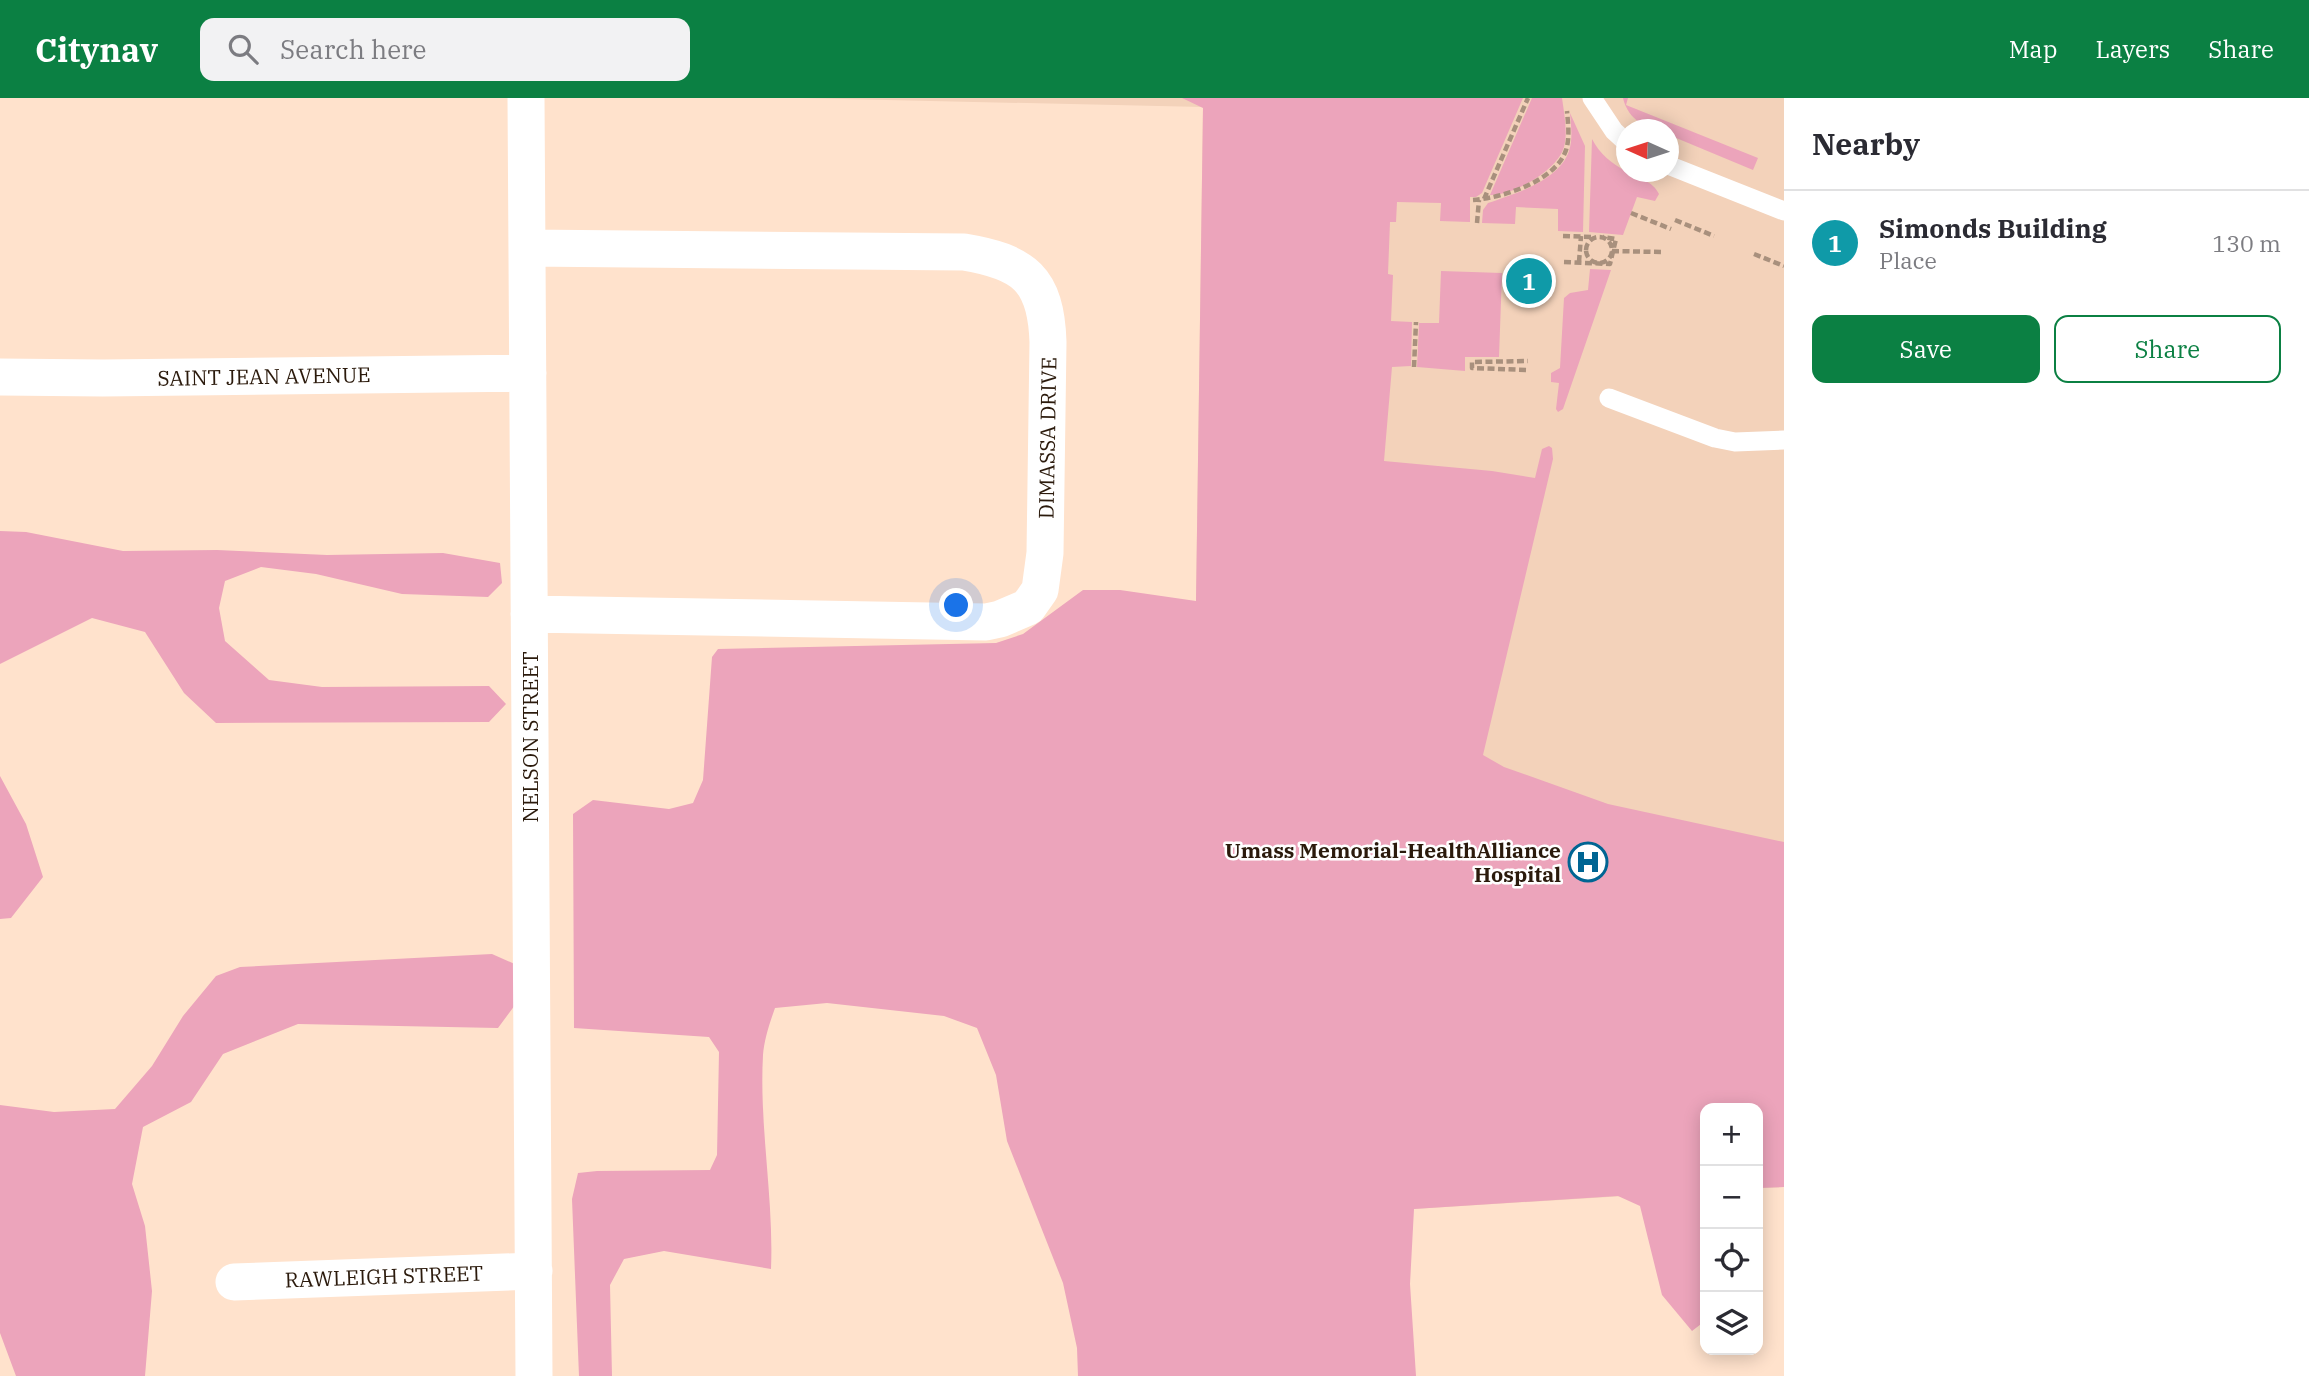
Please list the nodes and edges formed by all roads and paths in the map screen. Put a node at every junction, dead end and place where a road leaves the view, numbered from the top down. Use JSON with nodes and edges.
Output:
{"nodes":[{"id":1,"x":526,"y":98,"type":"edge"},
{"id":2,"x":1528,"y":98,"type":"edge"},
{"id":3,"x":1566,"y":98,"type":"edge"},
{"id":4,"x":1592,"y":98,"type":"edge"},
{"id":5,"x":1616,"y":133,"type":"edge"},
{"id":6,"x":1679,"y":169,"type":"edge"},
{"id":7,"x":1479,"y":200,"type":"junction"},
{"id":8,"x":1784,"y":211,"type":"edge"},
{"id":9,"x":1631,"y":213,"type":"dead end"},
{"id":10,"x":1675,"y":220,"type":"dead end"},
{"id":11,"x":1477,"y":223,"type":"dead end"},
{"id":12,"x":1671,"y":229,"type":"dead end"},
{"id":13,"x":1563,"y":236,"type":"dead end"},
{"id":14,"x":1581,"y":236,"type":"junction"},
{"id":15,"x":1714,"y":236,"type":"dead end"},
{"id":16,"x":1600,"y":237,"type":"junction"},
{"id":17,"x":527,"y":248,"type":"junction"},
{"id":18,"x":1581,"y":249,"type":"junction"},
{"id":19,"x":1662,"y":252,"type":"dead end"},
{"id":20,"x":1612,"y":253,"type":"junction"},
{"id":21,"x":1754,"y":254,"type":"dead end"},
{"id":22,"x":1564,"y":262,"type":"dead end"},
{"id":23,"x":1579,"y":262,"type":"junction"},
{"id":24,"x":1598,"y":263,"type":"junction"},
{"id":25,"x":1784,"y":266,"type":"edge"},
{"id":26,"x":1416,"y":322,"type":"dead end"},
{"id":27,"x":1528,"y":361,"type":"dead end"},
{"id":28,"x":1414,"y":367,"type":"dead end"},
{"id":29,"x":1526,"y":370,"type":"dead end"},
{"id":30,"x":528,"y":373,"type":"junction"},
{"id":31,"x":0,"y":377,"type":"edge"},
{"id":32,"x":1609,"y":398,"type":"dead end"},
{"id":33,"x":1784,"y":440,"type":"edge"},
{"id":34,"x":529,"y":614,"type":"junction"},
{"id":35,"x":534,"y":1270,"type":"junction"},
{"id":36,"x":234,"y":1282,"type":"dead end"},
{"id":37,"x":534,"y":1376,"type":"edge"}],
"edges":[{"from":1,"to":17,"type":"street","name":"NELSON STREET"},
{"from":2,"to":7,"type":"path"},
{"from":3,"to":7,"type":"path"},
{"from":4,"to":5,"type":"lane"},
{"from":6,"to":8,"type":"lane"},
{"from":7,"to":11,"type":"path"},
{"from":9,"to":12,"type":"path"},
{"from":10,"to":15,"type":"path"},
{"from":13,"to":14,"type":"path"},
{"from":14,"to":16,"type":"path"},
{"from":14,"to":18,"type":"path"},
{"from":16,"to":18,"type":"path"},
{"from":16,"to":20,"type":"path"},
{"from":17,"to":30,"type":"street","name":"NELSON STREET"},
{"from":17,"to":34,"type":"street","name":"DIMASSA DRIVE"},
{"from":18,"to":23,"type":"path"},
{"from":18,"to":24,"type":"path"},
{"from":19,"to":20,"type":"path"},
{"from":20,"to":24,"type":"path"},
{"from":21,"to":25,"type":"path"},
{"from":22,"to":23,"type":"path"},
{"from":23,"to":24,"type":"path"},
{"from":26,"to":28,"type":"path"},
{"from":27,"to":29,"type":"path"},
{"from":30,"to":31,"type":"street","name":"SAINT JEAN AVENUE"},
{"from":30,"to":34,"type":"street","name":"NELSON STREET"},
{"from":32,"to":33,"type":"lane"},
{"from":34,"to":35,"type":"street","name":"NELSON STREET"},
{"from":35,"to":36,"type":"street","name":"RAWLEIGH STREET"},
{"from":35,"to":37,"type":"street","name":"NELSON STREET"}]}
